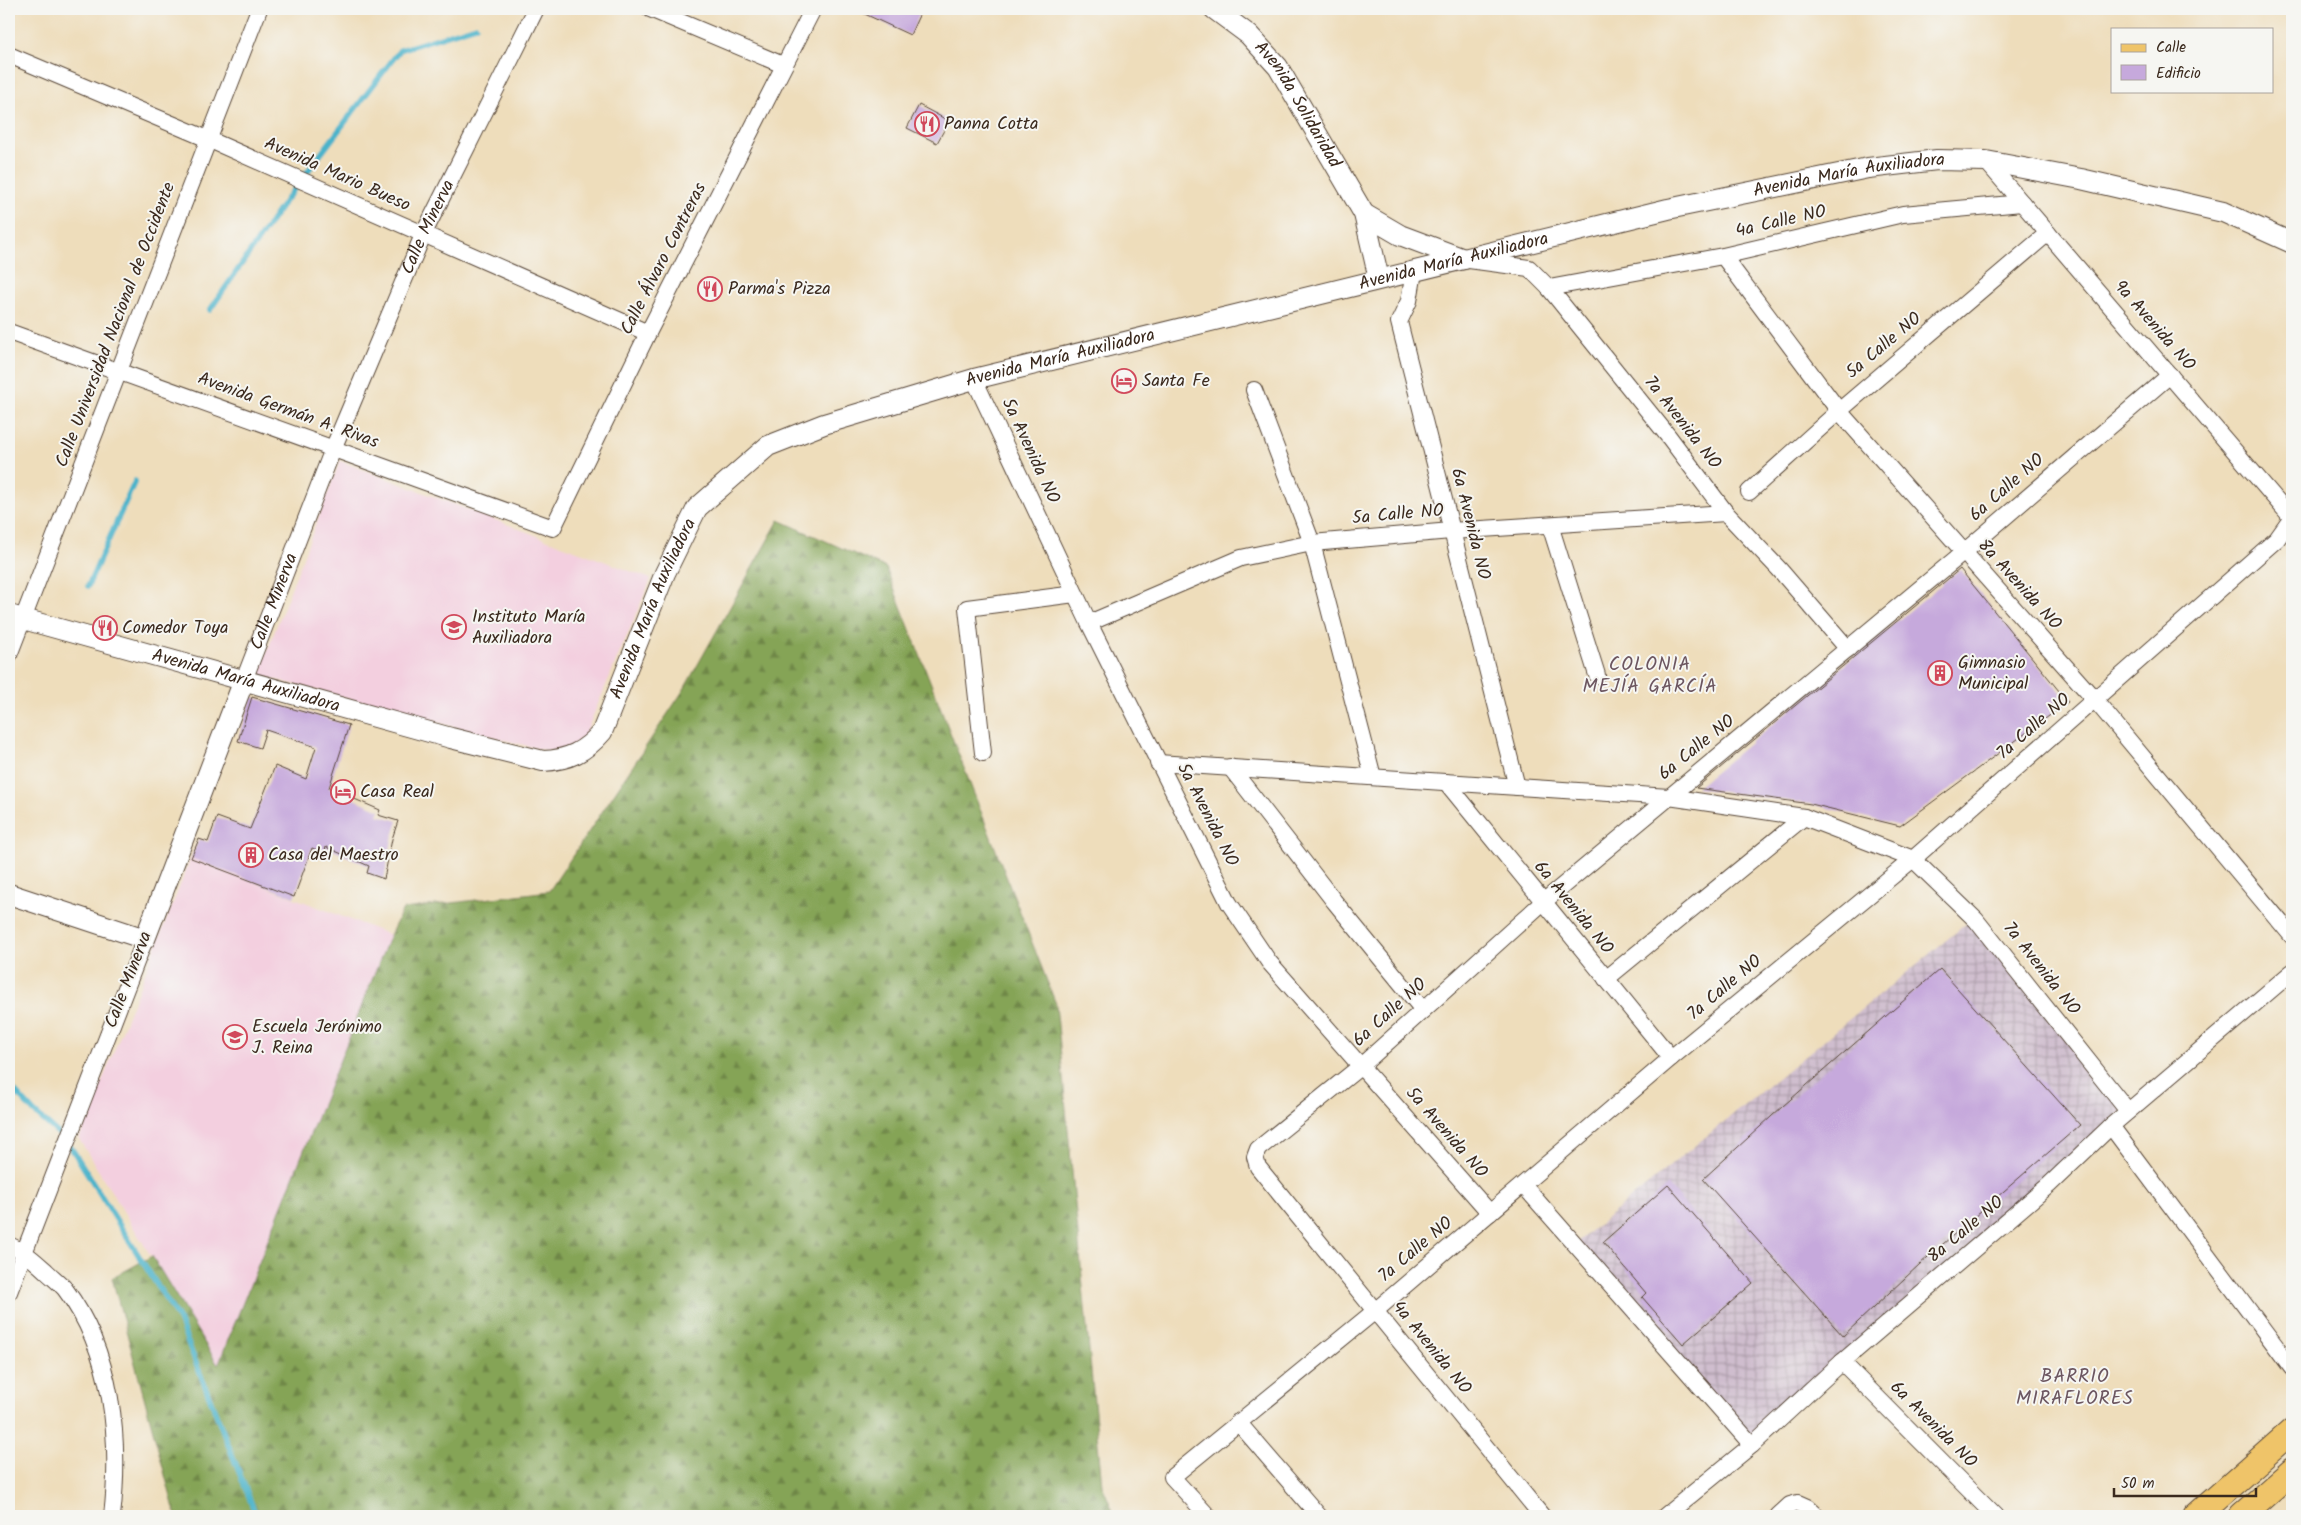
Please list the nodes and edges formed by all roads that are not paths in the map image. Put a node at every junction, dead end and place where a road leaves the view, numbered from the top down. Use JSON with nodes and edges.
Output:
{"nodes":[{"id":1,"x":259,"y":9,"type":"edge"},
{"id":2,"x":536,"y":9,"type":"edge"},
{"id":3,"x":650,"y":9,"type":"edge"},
{"id":4,"x":813,"y":9,"type":"edge"},
{"id":5,"x":1214,"y":9,"type":"edge"},
{"id":6,"x":9,"y":55,"type":"edge"},
{"id":7,"x":783,"y":65,"type":"junction"},
{"id":8,"x":210,"y":140,"type":"junction"},
{"id":9,"x":1986,"y":161,"type":"junction"},
{"id":10,"x":2022,"y":203,"type":"junction"},
{"id":11,"x":1364,"y":214,"type":"junction"},
{"id":12,"x":2048,"y":233,"type":"junction"},
{"id":13,"x":423,"y":235,"type":"junction"},
{"id":14,"x":2292,"y":243,"type":"edge"},
{"id":15,"x":1723,"y":256,"type":"junction"},
{"id":16,"x":1464,"y":259,"type":"junction"},
{"id":17,"x":1414,"y":272,"type":"junction"},
{"id":18,"x":1379,"y":279,"type":"junction"},
{"id":19,"x":1549,"y":288,"type":"junction"},
{"id":20,"x":9,"y":332,"type":"edge"},
{"id":21,"x":648,"y":334,"type":"junction"},
{"id":22,"x":118,"y":370,"type":"junction"},
{"id":23,"x":2170,"y":374,"type":"junction"},
{"id":24,"x":974,"y":379,"type":"junction"},
{"id":25,"x":1254,"y":390,"type":"dead end"},
{"id":26,"x":1839,"y":410,"type":"junction"},
{"id":27,"x":333,"y":449,"type":"junction"},
{"id":28,"x":1749,"y":492,"type":"dead end"},
{"id":29,"x":1726,"y":513,"type":"junction"},
{"id":30,"x":2292,"y":518,"type":"edge"},
{"id":31,"x":1550,"y":525,"type":"junction"},
{"id":32,"x":553,"y":528,"type":"joint"},
{"id":33,"x":1451,"y":531,"type":"junction"},
{"id":34,"x":1312,"y":543,"type":"junction"},
{"id":35,"x":1964,"y":552,"type":"junction"},
{"id":36,"x":1075,"y":594,"type":"junction"},
{"id":37,"x":16,"y":617,"type":"edge"},
{"id":38,"x":1089,"y":623,"type":"junction"},
{"id":39,"x":1848,"y":649,"type":"junction"},
{"id":40,"x":9,"y":655,"type":"edge"},
{"id":41,"x":1597,"y":675,"type":"dead end"},
{"id":42,"x":244,"y":680,"type":"junction"},
{"id":43,"x":2095,"y":700,"type":"junction"},
{"id":44,"x":983,"y":753,"type":"dead end"},
{"id":45,"x":1158,"y":763,"type":"junction"},
{"id":46,"x":1230,"y":767,"type":"junction"},
{"id":47,"x":1374,"y":777,"type":"junction"},
{"id":48,"x":1446,"y":782,"type":"junction"},
{"id":49,"x":1516,"y":787,"type":"junction"},
{"id":50,"x":1668,"y":797,"type":"junction"},
{"id":51,"x":1804,"y":817,"type":"junction"},
{"id":52,"x":1913,"y":859,"type":"junction"},
{"id":53,"x":9,"y":894,"type":"edge"},
{"id":54,"x":1542,"y":902,"type":"junction"},
{"id":55,"x":2292,"y":936,"type":"edge"},
{"id":56,"x":145,"y":940,"type":"junction"},
{"id":57,"x":2292,"y":972,"type":"edge"},
{"id":58,"x":1606,"y":979,"type":"junction"},
{"id":59,"x":1424,"y":1010,"type":"junction"},
{"id":60,"x":1671,"y":1058,"type":"junction"},
{"id":61,"x":1361,"y":1066,"type":"junction"},
{"id":62,"x":2128,"y":1111,"type":"junction"},
{"id":63,"x":2111,"y":1126,"type":"junction"},
{"id":64,"x":1255,"y":1157,"type":"joint"},
{"id":65,"x":1523,"y":1185,"type":"junction"},
{"id":66,"x":1490,"y":1213,"type":"junction"},
{"id":67,"x":9,"y":1245,"type":"edge"},
{"id":68,"x":24,"y":1251,"type":"junction"},
{"id":69,"x":9,"y":1292,"type":"edge"},
{"id":70,"x":1375,"y":1311,"type":"junction"},
{"id":71,"x":1842,"y":1362,"type":"junction"},
{"id":72,"x":2292,"y":1368,"type":"edge"},
{"id":73,"x":1238,"y":1422,"type":"junction"},
{"id":74,"x":2292,"y":1431,"type":"edge"},
{"id":75,"x":1752,"y":1445,"type":"junction"},
{"id":76,"x":2292,"y":1471,"type":"edge"},
{"id":77,"x":112,"y":1516,"type":"edge"},
{"id":78,"x":1208,"y":1516,"type":"edge"},
{"id":79,"x":1319,"y":1516,"type":"edge"},
{"id":80,"x":1542,"y":1516,"type":"edge"},
{"id":81,"x":1665,"y":1516,"type":"edge"},
{"id":82,"x":1778,"y":1516,"type":"edge"},
{"id":83,"x":1817,"y":1516,"type":"edge"},
{"id":84,"x":1995,"y":1516,"type":"edge"},
{"id":85,"x":2196,"y":1516,"type":"edge"},
{"id":86,"x":2241,"y":1516,"type":"edge"}],
"edges":[{"from":1,"to":8,"type":"street","name":"Calle Universidad Nacional de Occidente"},
{"from":2,"to":13,"type":"street","name":"Calle Minerva"},
{"from":3,"to":7,"type":"street"},
{"from":4,"to":7,"type":"street","name":"Calle Álvaro Contreras"},
{"from":5,"to":11,"type":"street","name":"Avenida Solidaridad"},
{"from":6,"to":8,"type":"street","name":"Avenida Mario Bueso"},
{"from":7,"to":21,"type":"street","name":"Calle Álvaro Contreras"},
{"from":8,"to":13,"type":"street","name":"Avenida Mario Bueso"},
{"from":8,"to":22,"type":"street","name":"Calle Universidad Nacional de Occidente"},
{"from":9,"to":10,"type":"street","name":"9a Avenida NO"},
{"from":9,"to":14,"type":"street","name":"Avenida María Auxiliadora"},
{"from":9,"to":16,"type":"street","name":"Avenida María Auxiliadora"},
{"from":10,"to":12,"type":"street","name":"9a Avenida NO"},
{"from":10,"to":15,"type":"street","name":"4a Calle NO"},
{"from":11,"to":16,"type":"street","name":"Avenida Solidaridad"},
{"from":11,"to":18,"type":"street","name":"Avenida Solidaridad"},
{"from":12,"to":23,"type":"street","name":"9a Avenida NO"},
{"from":12,"to":26,"type":"street","name":"5a Calle NO"},
{"from":13,"to":21,"type":"street","name":"Avenida Mario Bueso"},
{"from":13,"to":27,"type":"street","name":"Calle Minerva"},
{"from":15,"to":19,"type":"street","name":"4a Calle NO"},
{"from":15,"to":26,"type":"street","name":"8a Avenida NO"},
{"from":16,"to":17,"type":"street","name":"Avenida María Auxiliadora"},
{"from":16,"to":19,"type":"street","name":"7a Avenida NO"},
{"from":17,"to":18,"type":"street","name":"Avenida María Auxiliadora"},
{"from":17,"to":33,"type":"street","name":"6a Avenida NO"},
{"from":18,"to":24,"type":"street","name":"Avenida María Auxiliadora"},
{"from":19,"to":29,"type":"street","name":"7a Avenida NO"},
{"from":20,"to":22,"type":"street","name":"Avenida Germán A. Rivas"},
{"from":21,"to":32,"type":"street","name":"Calle Álvaro Contreras"},
{"from":22,"to":27,"type":"street","name":"Avenida Germán A. Rivas"},
{"from":22,"to":37,"type":"street","name":"Calle Universidad Nacional de Occidente"},
{"from":23,"to":30,"type":"street","name":"9a Avenida NO"},
{"from":23,"to":35,"type":"street","name":"6a Calle NO"},
{"from":24,"to":36,"type":"street","name":"5a Avenida NO"},
{"from":24,"to":42,"type":"street","name":"Avenida María Auxiliadora"},
{"from":25,"to":34,"type":"street"},
{"from":26,"to":28,"type":"street","name":"5a Calle NO"},
{"from":26,"to":35,"type":"street","name":"8a Avenida NO"},
{"from":27,"to":32,"type":"street","name":"Avenida Germán A. Rivas"},
{"from":27,"to":42,"type":"street","name":"Calle Minerva"},
{"from":29,"to":31,"type":"street","name":"5a Calle NO"},
{"from":29,"to":39,"type":"street","name":"7a Avenida NO"},
{"from":30,"to":43,"type":"street","name":"7a Calle NO"},
{"from":31,"to":33,"type":"street","name":"5a Calle NO"},
{"from":31,"to":41,"type":"street"},
{"from":33,"to":34,"type":"street","name":"5a Calle NO"},
{"from":33,"to":49,"type":"street","name":"6a Avenida NO"},
{"from":34,"to":38,"type":"street","name":"5a Calle NO"},
{"from":34,"to":47,"type":"street"},
{"from":35,"to":39,"type":"street","name":"6a Calle NO"},
{"from":35,"to":43,"type":"street","name":"8a Avenida NO"},
{"from":36,"to":38,"type":"street","name":"5a Avenida NO"},
{"from":36,"to":44,"type":"street"},
{"from":37,"to":40,"type":"street","name":"Calle Universidad Nacional de Occidente"},
{"from":37,"to":42,"type":"street","name":"Avenida María Auxiliadora"},
{"from":38,"to":45,"type":"street","name":"5a Avenida NO"},
{"from":39,"to":50,"type":"street","name":"6a Calle NO"},
{"from":42,"to":56,"type":"street","name":"Calle Minerva"},
{"from":43,"to":52,"type":"street","name":"7a Calle NO"},
{"from":43,"to":55,"type":"street","name":"8a Avenida NO"},
{"from":45,"to":46,"type":"street"},
{"from":45,"to":61,"type":"street","name":"5a Avenida NO"},
{"from":46,"to":47,"type":"street"},
{"from":46,"to":59,"type":"street"},
{"from":47,"to":48,"type":"street"},
{"from":48,"to":49,"type":"street"},
{"from":48,"to":54,"type":"street","name":"6a Avenida NO"},
{"from":49,"to":50,"type":"street"},
{"from":50,"to":51,"type":"street"},
{"from":50,"to":54,"type":"street","name":"6a Calle NO"},
{"from":51,"to":52,"type":"street"},
{"from":51,"to":58,"type":"street"},
{"from":52,"to":60,"type":"street","name":"7a Calle NO"},
{"from":52,"to":62,"type":"street","name":"7a Avenida NO"},
{"from":53,"to":56,"type":"street"},
{"from":54,"to":58,"type":"street","name":"6a Avenida NO"},
{"from":54,"to":59,"type":"street","name":"6a Calle NO"},
{"from":56,"to":68,"type":"street","name":"Calle Minerva"},
{"from":57,"to":62,"type":"street","name":"8a Calle NO"},
{"from":58,"to":60,"type":"street","name":"6a Avenida NO"},
{"from":59,"to":61,"type":"street","name":"6a Calle NO"},
{"from":60,"to":65,"type":"street","name":"7a Calle NO"},
{"from":61,"to":64,"type":"street","name":"6a Calle NO"},
{"from":61,"to":66,"type":"street","name":"5a Avenida NO"},
{"from":62,"to":63,"type":"street","name":"8a Calle NO"},
{"from":63,"to":71,"type":"street","name":"8a Calle NO"},
{"from":63,"to":72,"type":"street"},
{"from":64,"to":70,"type":"street","name":"4a Avenida NO"},
{"from":65,"to":66,"type":"street","name":"7a Calle NO"},
{"from":65,"to":75,"type":"street"},
{"from":66,"to":70,"type":"street","name":"7a Calle NO"},
{"from":67,"to":68,"type":"street"},
{"from":68,"to":69,"type":"street","name":"Calle Minerva"},
{"from":68,"to":77,"type":"street"},
{"from":70,"to":73,"type":"street","name":"7a Calle NO"},
{"from":70,"to":80,"type":"street","name":"4a Avenida NO"},
{"from":71,"to":75,"type":"street","name":"8a Calle NO"},
{"from":71,"to":84,"type":"street","name":"6a Avenida NO"},
{"from":73,"to":78,"type":"street","name":"7a Calle NO"},
{"from":73,"to":79,"type":"street"},
{"from":74,"to":85,"type":"main road"},
{"from":75,"to":81,"type":"street","name":"8a Calle NO"},
{"from":76,"to":86,"type":"main road"},
{"from":82,"to":83,"type":"street"}]}
